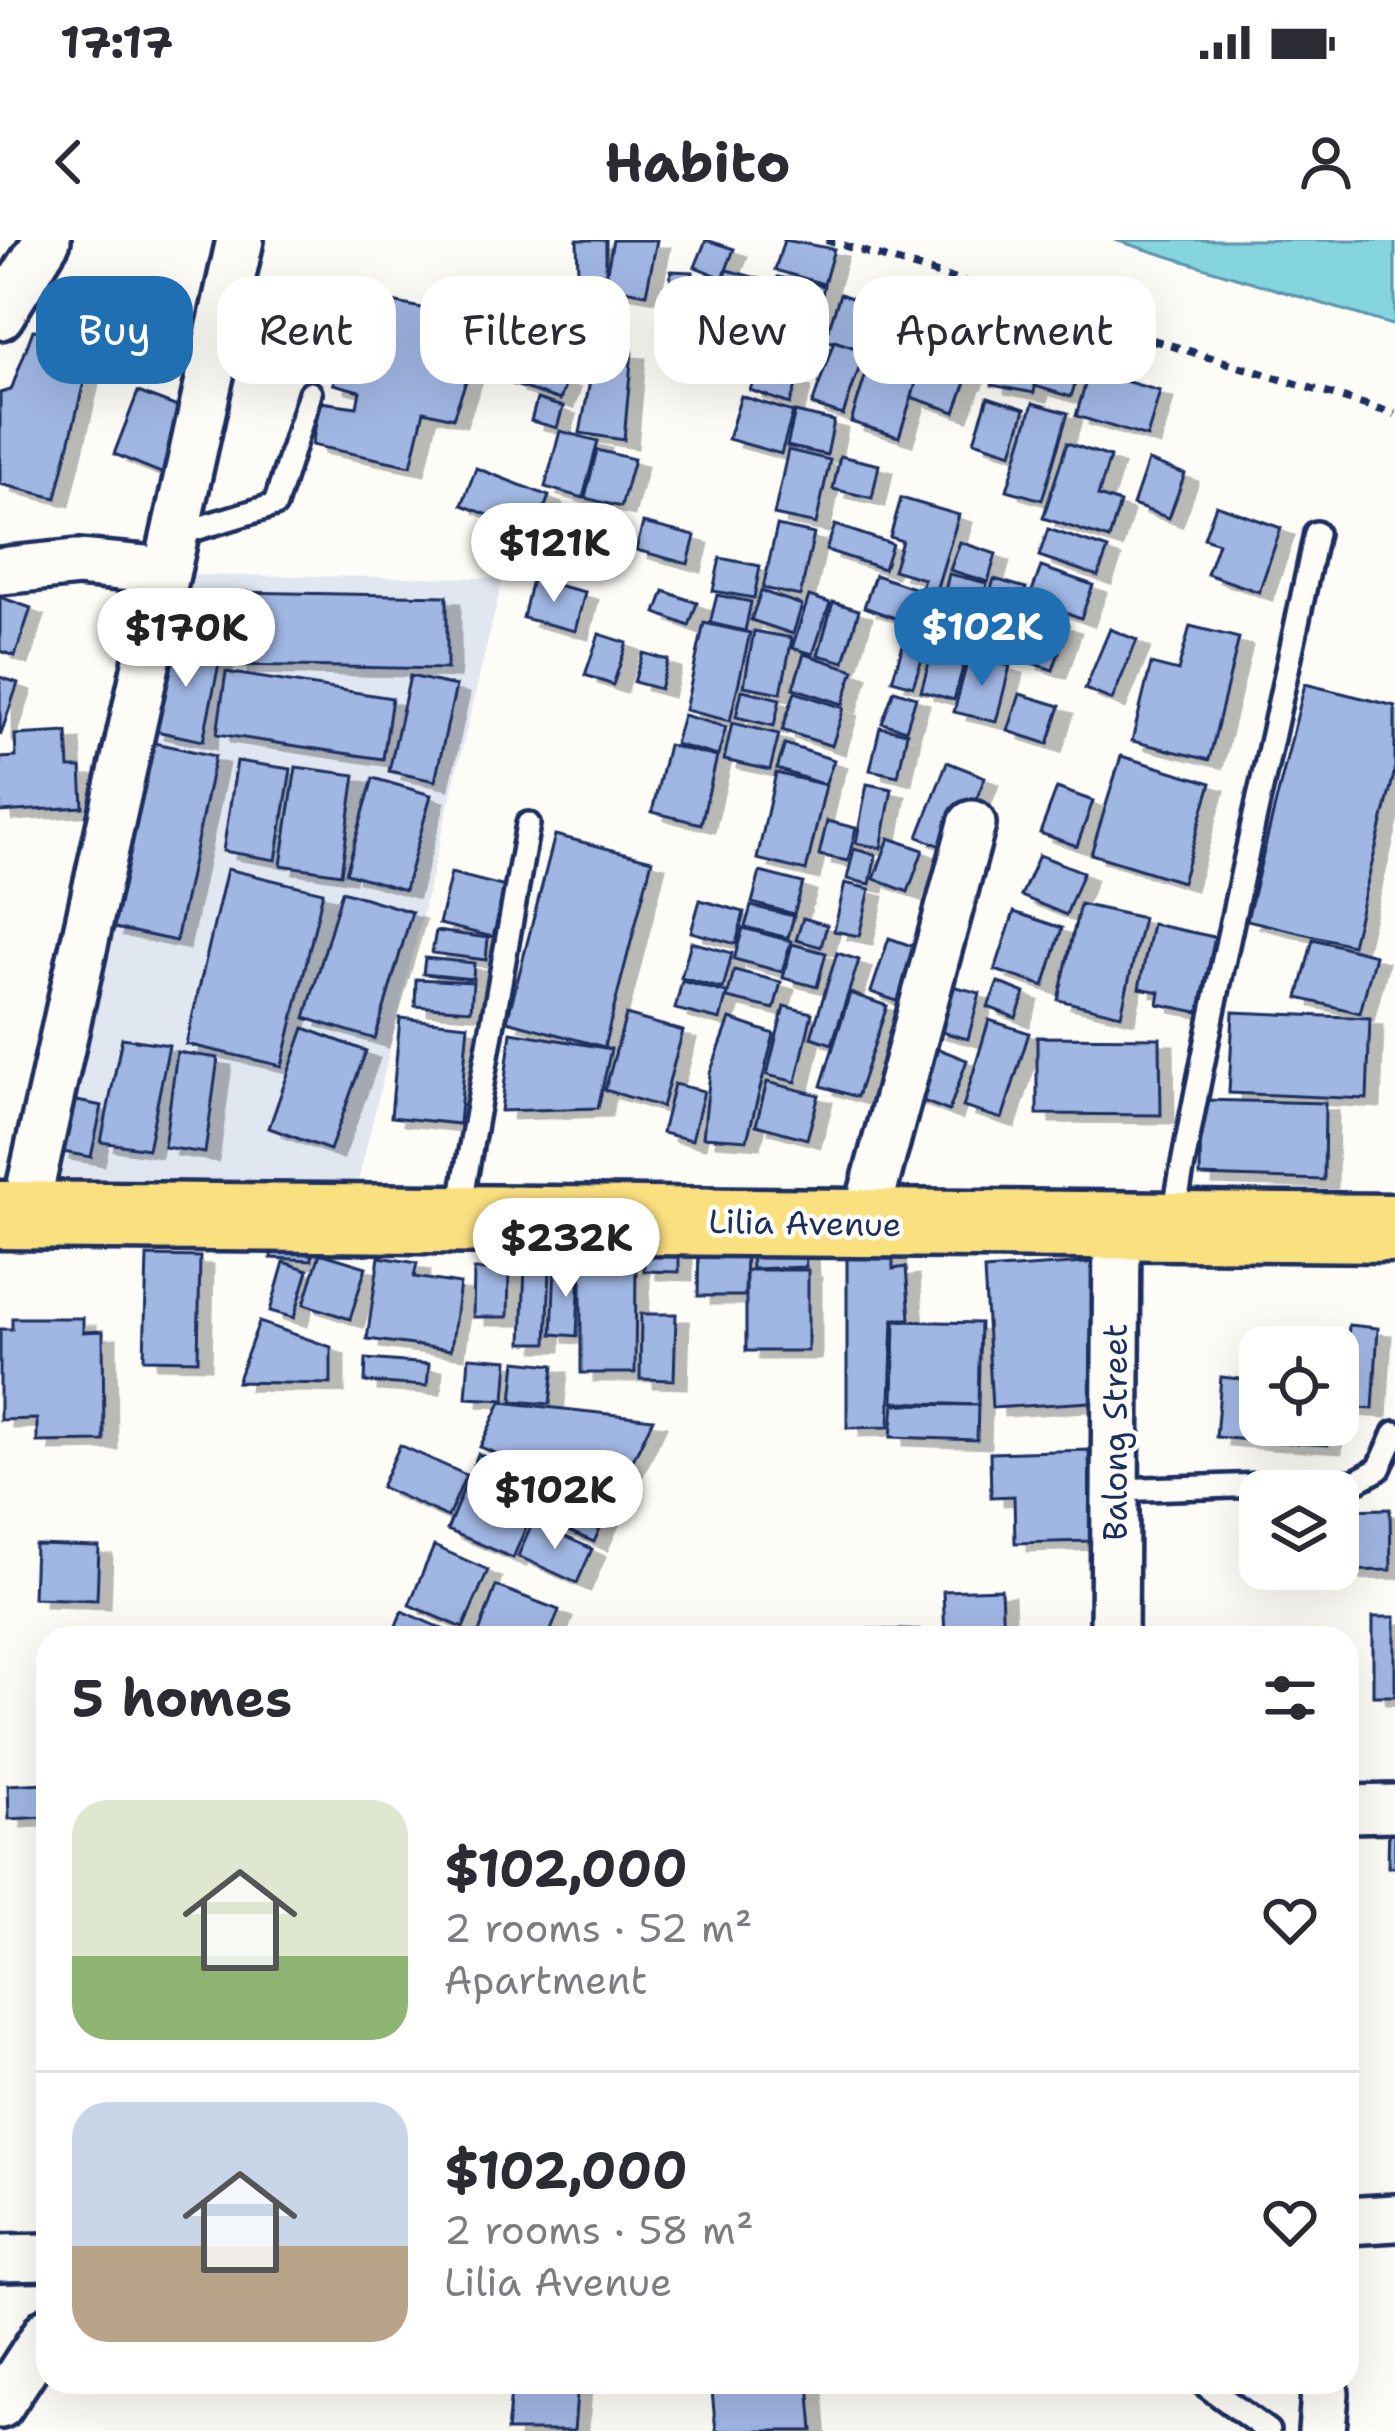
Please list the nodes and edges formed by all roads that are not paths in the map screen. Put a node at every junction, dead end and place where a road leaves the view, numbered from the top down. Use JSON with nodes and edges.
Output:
{"nodes":[{"id":1,"x":47,"y":240,"type":"edge"},
{"id":2,"x":240,"y":240,"type":"edge"},
{"id":3,"x":0,"y":316,"type":"edge"},
{"id":4,"x":310,"y":393,"type":"dead end"},
{"id":5,"x":1316,"y":533,"type":"dead end"},
{"id":6,"x":169,"y":554,"type":"junction"},
{"id":7,"x":0,"y":571,"type":"edge"},
{"id":8,"x":528,"y":824,"type":"dead end"},
{"id":9,"x":971,"y":824,"type":"dead end"},
{"id":10,"x":12,"y":1215,"type":"edge"},
{"id":11,"x":458,"y":1220,"type":"junction"},
{"id":12,"x":864,"y":1224,"type":"junction"},
{"id":13,"x":1145,"y":1227,"type":"junction"},
{"id":14,"x":1395,"y":1228,"type":"edge"},
{"id":15,"x":1395,"y":1433,"type":"edge"},
{"id":16,"x":1115,"y":1490,"type":"junction"},
{"id":17,"x":1114,"y":1626,"type":"edge"},
{"id":18,"x":1395,"y":1808,"type":"edge"},
{"id":19,"x":1359,"y":1809,"type":"edge"},
{"id":20,"x":1395,"y":2218,"type":"edge"},
{"id":21,"x":1359,"y":2220,"type":"edge"},
{"id":22,"x":36,"y":2257,"type":"edge"},
{"id":23,"x":0,"y":2258,"type":"edge"},
{"id":24,"x":36,"y":2350,"type":"edge"},
{"id":25,"x":1217,"y":2394,"type":"edge"},
{"id":26,"x":1325,"y":2394,"type":"edge"},
{"id":27,"x":0,"y":2405,"type":"edge"},
{"id":28,"x":1268,"y":2431,"type":"edge"},
{"id":29,"x":1322,"y":2431,"type":"edge"}],
"edges":[{"from":1,"to":3,"type":"street"},
{"from":2,"to":6,"type":"street"},
{"from":4,"to":6,"type":"lane"},
{"from":5,"to":13,"type":"lane"},
{"from":6,"to":7,"type":"street"},
{"from":6,"to":10,"type":"street"},
{"from":8,"to":11,"type":"lane"},
{"from":9,"to":12,"type":"street"},
{"from":10,"to":11,"type":"highway","name":"Lilia Avenue"},
{"from":11,"to":12,"type":"highway","name":"Lilia Avenue"},
{"from":12,"to":13,"type":"highway","name":"Lilia Avenue"},
{"from":13,"to":14,"type":"highway","name":"Lilia Avenue"},
{"from":13,"to":16,"type":"street","name":"Balong Street"},
{"from":15,"to":16,"type":"lane"},
{"from":16,"to":17,"type":"street","name":"Balong Street"},
{"from":18,"to":19,"type":"street"},
{"from":20,"to":21,"type":"street"},
{"from":22,"to":23,"type":"street"},
{"from":24,"to":27,"type":"street"},
{"from":25,"to":28,"type":"lane"},
{"from":26,"to":29,"type":"street"}]}
